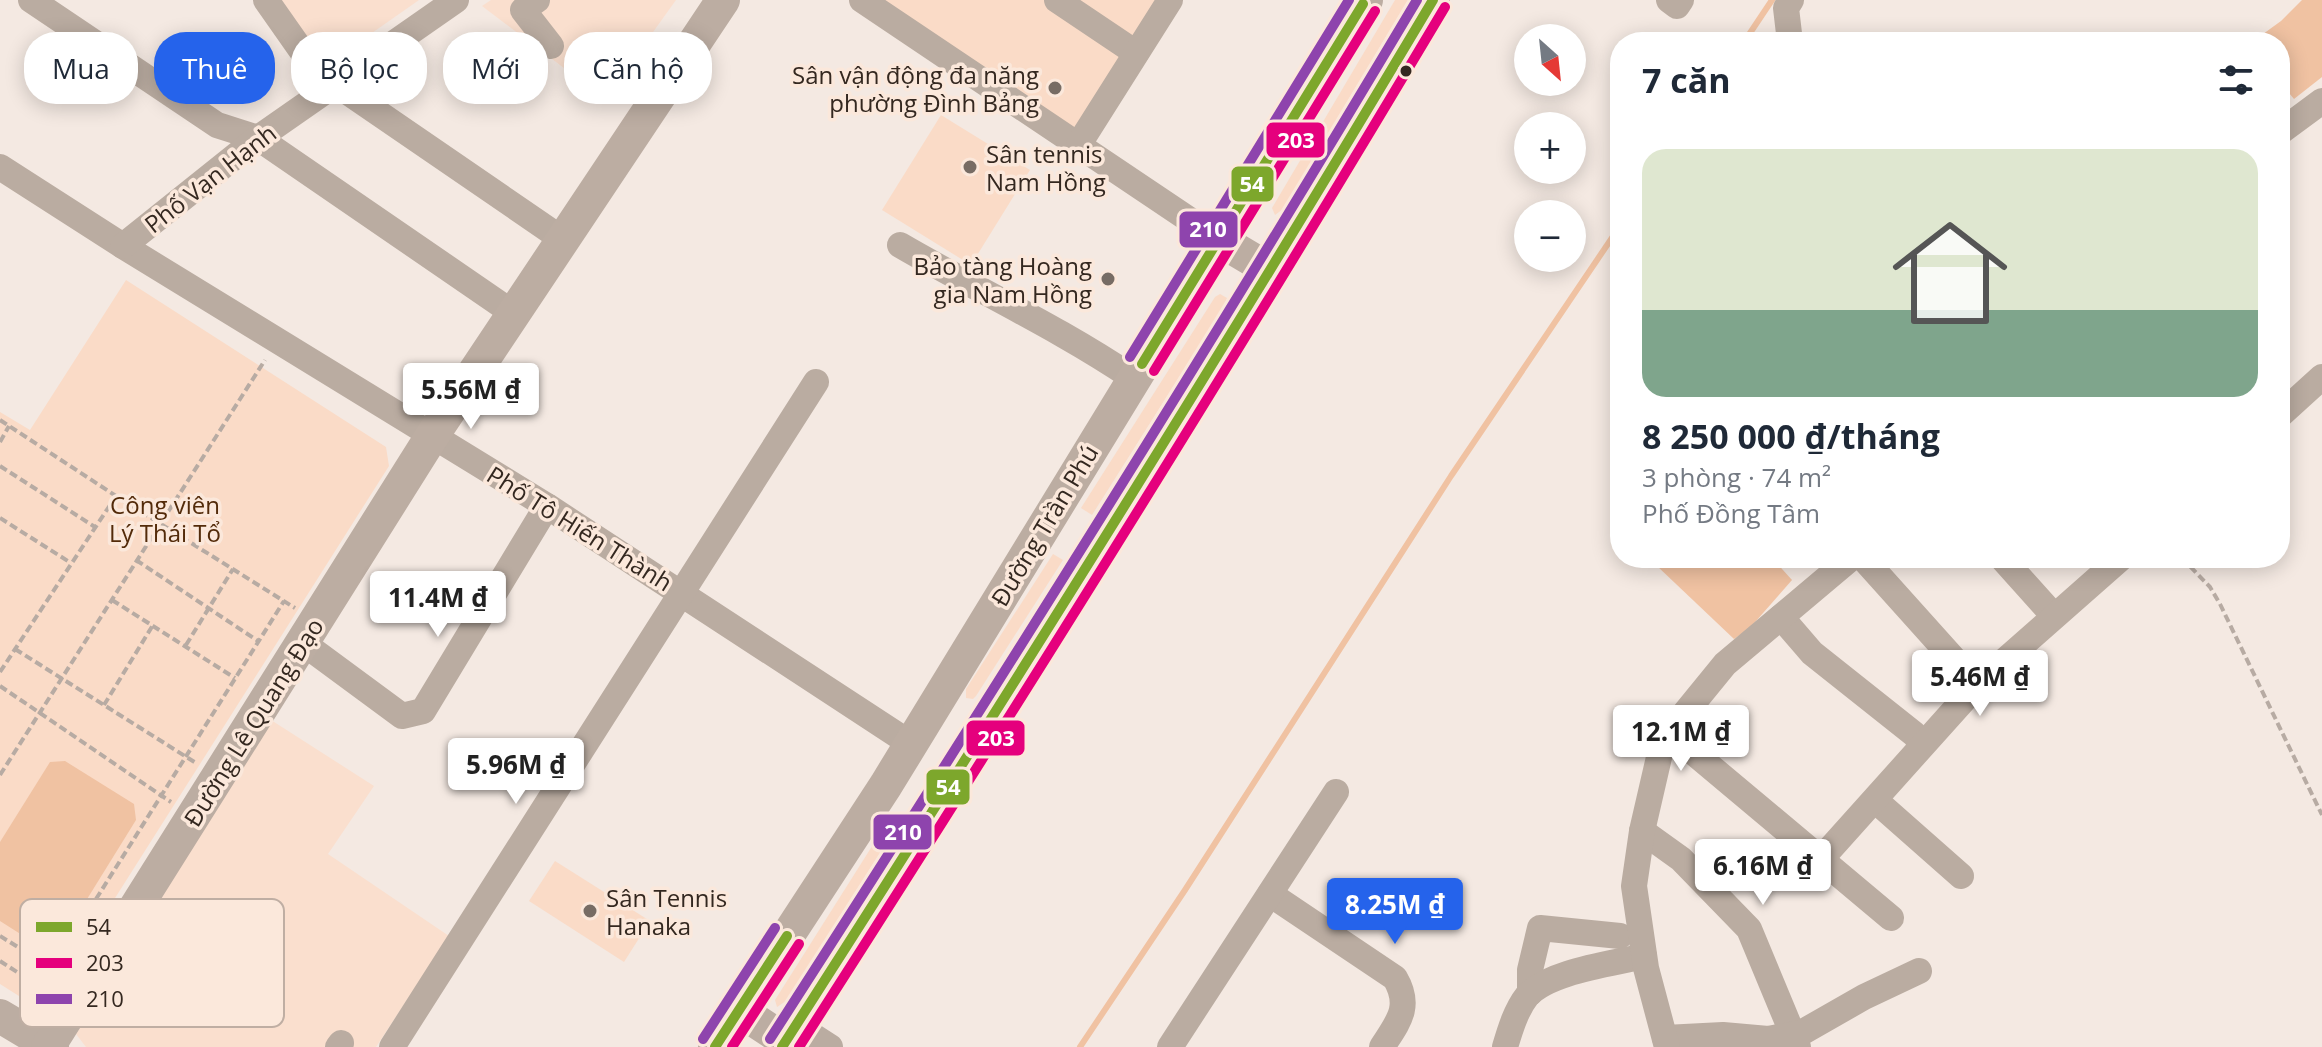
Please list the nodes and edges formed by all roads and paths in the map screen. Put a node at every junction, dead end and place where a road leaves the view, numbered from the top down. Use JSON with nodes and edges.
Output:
{"nodes":[{"id":1,"x":31,"y":0,"type":"edge"},
{"id":2,"x":266,"y":0,"type":"edge"},
{"id":3,"x":456,"y":0,"type":"edge"},
{"id":4,"x":537,"y":0,"type":"edge"},
{"id":5,"x":723,"y":0,"type":"edge"},
{"id":6,"x":1057,"y":0,"type":"edge"},
{"id":7,"x":1170,"y":0,"type":"edge"},
{"id":8,"x":1366,"y":0,"type":"edge"},
{"id":9,"x":1433,"y":0,"type":"edge"},
{"id":10,"x":1669,"y":0,"type":"edge"},
{"id":11,"x":1681,"y":0,"type":"edge"},
{"id":12,"x":1791,"y":0,"type":"edge"},
{"id":13,"x":880,"y":5,"type":"edge"},
{"id":14,"x":410,"y":32,"type":"edge"},
{"id":15,"x":1789,"y":32,"type":"edge"},
{"id":16,"x":291,"y":36,"type":"edge"},
{"id":17,"x":551,"y":46,"type":"dead end"},
{"id":18,"x":1136,"y":53,"type":"junction"},
{"id":19,"x":2322,"y":101,"type":"edge"},
{"id":20,"x":307,"y":104,"type":"edge"},
{"id":21,"x":365,"y":104,"type":"edge"},
{"id":22,"x":2290,"y":125,"type":"edge"},
{"id":23,"x":258,"y":138,"type":"junction"},
{"id":24,"x":1079,"y":144,"type":"junction"},
{"id":25,"x":0,"y":167,"type":"edge"},
{"id":26,"x":562,"y":239,"type":"junction"},
{"id":27,"x":1218,"y":239,"type":"junction"},
{"id":28,"x":900,"y":245,"type":"dead end"},
{"id":29,"x":123,"y":246,"type":"junction"},
{"id":30,"x":1270,"y":270,"type":"junction"},
{"id":31,"x":513,"y":313,"type":"junction"},
{"id":32,"x":265,"y":360,"type":"dead end"},
{"id":33,"x":2322,"y":377,"type":"edge"},
{"id":34,"x":1133,"y":378,"type":"junction"},
{"id":35,"x":816,"y":382,"type":"dead end"},
{"id":36,"x":2290,"y":406,"type":"edge"},
{"id":37,"x":0,"y":420,"type":"edge"},
{"id":38,"x":9,"y":426,"type":"junction"},
{"id":39,"x":432,"y":436,"type":"junction"},
{"id":40,"x":0,"y":442,"type":"edge"},
{"id":41,"x":0,"y":466,"type":"edge"},
{"id":42,"x":116,"y":496,"type":"junction"},
{"id":43,"x":547,"y":506,"type":"junction"},
{"id":44,"x":0,"y":518,"type":"edge"},
{"id":45,"x":160,"y":523,"type":"junction"},
{"id":46,"x":95,"y":527,"type":"junction"},
{"id":47,"x":136,"y":560,"type":"junction"},
{"id":48,"x":71,"y":563,"type":"junction"},
{"id":49,"x":1839,"y":568,"type":"edge"},
{"id":50,"x":1872,"y":568,"type":"edge"},
{"id":51,"x":2011,"y":568,"type":"edge"},
{"id":52,"x":2109,"y":568,"type":"edge"},
{"id":53,"x":2192,"y":568,"type":"edge"},
{"id":54,"x":233,"y":569,"type":"junction"},
{"id":55,"x":682,"y":593,"type":"junction"},
{"id":56,"x":112,"y":599,"type":"junction"},
{"id":57,"x":284,"y":601,"type":"junction"},
{"id":58,"x":209,"y":608,"type":"junction"},
{"id":59,"x":2054,"y":616,"type":"junction"},
{"id":60,"x":1781,"y":617,"type":"junction"},
{"id":61,"x":153,"y":625,"type":"junction"},
{"id":62,"x":301,"y":627,"type":"junction"},
{"id":63,"x":259,"y":641,"type":"junction"},
{"id":64,"x":185,"y":646,"type":"junction"},
{"id":65,"x":15,"y":649,"type":"junction"},
{"id":66,"x":0,"y":672,"type":"edge"},
{"id":67,"x":61,"y":678,"type":"junction"},
{"id":68,"x":235,"y":678,"type":"junction"},
{"id":69,"x":1977,"y":685,"type":"junction"},
{"id":70,"x":0,"y":686,"type":"edge"},
{"id":71,"x":104,"y":705,"type":"junction"},
{"id":72,"x":39,"y":713,"type":"junction"},
{"id":73,"x":1669,"y":732,"type":"junction"},
{"id":74,"x":911,"y":744,"type":"junction"},
{"id":75,"x":1922,"y":744,"type":"junction"},
{"id":76,"x":186,"y":756,"type":"junction"},
{"id":77,"x":202,"y":766,"type":"dead end"},
{"id":78,"x":958,"y":773,"type":"junction"},
{"id":79,"x":0,"y":775,"type":"edge"},
{"id":80,"x":1336,"y":792,"type":"dead end"},
{"id":81,"x":162,"y":795,"type":"junction"},
{"id":82,"x":1876,"y":801,"type":"junction"},
{"id":83,"x":177,"y":805,"type":"dead end"},
{"id":84,"x":2322,"y":815,"type":"edge"},
{"id":85,"x":1642,"y":831,"type":"junction"},
{"id":86,"x":1821,"y":859,"type":"junction"},
{"id":87,"x":1961,"y":876,"type":"dead end"},
{"id":88,"x":1270,"y":894,"type":"junction"},
{"id":89,"x":96,"y":899,"type":"edge"},
{"id":90,"x":137,"y":899,"type":"edge"},
{"id":91,"x":1891,"y":918,"type":"dead end"},
{"id":92,"x":0,"y":936,"type":"edge"},
{"id":93,"x":1620,"y":936,"type":"dead end"},
{"id":94,"x":20,"y":948,"type":"edge"},
{"id":95,"x":1644,"y":956,"type":"junction"},
{"id":96,"x":0,"y":961,"type":"edge"},
{"id":97,"x":1919,"y":971,"type":"dead end"},
{"id":98,"x":20,"y":974,"type":"edge"},
{"id":99,"x":1530,"y":993,"type":"junction"},
{"id":100,"x":739,"y":1010,"type":"junction"},
{"id":101,"x":0,"y":1016,"type":"edge"},
{"id":102,"x":60,"y":1027,"type":"edge"},
{"id":103,"x":788,"y":1038,"type":"edge"},
{"id":104,"x":1795,"y":1041,"type":"edge"},
{"id":105,"x":1666,"y":1042,"type":"edge"},
{"id":106,"x":49,"y":1046,"type":"edge"},
{"id":107,"x":392,"y":1047,"type":"edge"},
{"id":108,"x":715,"y":1047,"type":"edge"},
{"id":109,"x":830,"y":1047,"type":"edge"},
{"id":110,"x":1170,"y":1047,"type":"edge"},
{"id":111,"x":1382,"y":1047,"type":"edge"},
{"id":112,"x":1505,"y":1047,"type":"edge"}],
"edges":[{"from":1,"to":23,"type":"street"},
{"from":2,"to":16,"type":"street"},
{"from":3,"to":14,"type":"street","name":"Phố Vạn Hạnh"},
{"from":4,"to":17,"type":"street"},
{"from":5,"to":26,"type":"main road","name":"Đường Lê Quang Đạo"},
{"from":6,"to":18,"type":"street"},
{"from":7,"to":18,"type":"street"},
{"from":8,"to":27,"type":"main road","name":"Đường Trần Phú"},
{"from":9,"to":30,"type":"main road"},
{"from":10,"to":11,"type":"street"},
{"from":12,"to":15,"type":"street"},
{"from":13,"to":24,"type":"street"},
{"from":18,"to":24,"type":"street"},
{"from":19,"to":22,"type":"street"},
{"from":20,"to":23,"type":"street","name":"Phố Vạn Hạnh"},
{"from":21,"to":26,"type":"street"},
{"from":23,"to":29,"type":"street","name":"Phố Vạn Hạnh"},
{"from":23,"to":31,"type":"street"},
{"from":24,"to":27,"type":"street"},
{"from":25,"to":29,"type":"street","name":"Phố Tô Hiến Thành"},
{"from":26,"to":31,"type":"main road","name":"Đường Lê Quang Đạo"},
{"from":27,"to":30,"type":"main road"},
{"from":27,"to":34,"type":"main road","name":"Đường Trần Phú"},
{"from":28,"to":34,"type":"street"},
{"from":29,"to":39,"type":"street","name":"Phố Tô Hiến Thành"},
{"from":30,"to":78,"type":"main road"},
{"from":31,"to":39,"type":"main road","name":"Đường Lê Quang Đạo"},
{"from":32,"to":45,"type":"path"},
{"from":33,"to":36,"type":"street"},
{"from":34,"to":74,"type":"main road","name":"Đường Trần Phú"},
{"from":35,"to":55,"type":"street"},
{"from":37,"to":38,"type":"path"},
{"from":38,"to":40,"type":"path"},
{"from":38,"to":42,"type":"path"},
{"from":39,"to":43,"type":"street","name":"Phố Tô Hiến Thành"},
{"from":39,"to":62,"type":"main road","name":"Đường Lê Quang Đạo"},
{"from":41,"to":46,"type":"path"},
{"from":42,"to":45,"type":"path"},
{"from":42,"to":46,"type":"path"},
{"from":43,"to":55,"type":"street","name":"Phố Tô Hiến Thành"},
{"from":43,"to":62,"type":"street"},
{"from":44,"to":48,"type":"path"},
{"from":45,"to":47,"type":"path"},
{"from":45,"to":54,"type":"path"},
{"from":46,"to":48,"type":"path"},
{"from":47,"to":56,"type":"path"},
{"from":47,"to":58,"type":"path"},
{"from":48,"to":65,"type":"path"},
{"from":49,"to":60,"type":"street"},
{"from":50,"to":69,"type":"street"},
{"from":51,"to":59,"type":"street"},
{"from":52,"to":59,"type":"street"},
{"from":53,"to":84,"type":"path"},
{"from":54,"to":57,"type":"path"},
{"from":54,"to":58,"type":"path"},
{"from":55,"to":74,"type":"street","name":"Phố Tô Hiến Thành"},
{"from":55,"to":107,"type":"street"},
{"from":56,"to":61,"type":"path"},
{"from":56,"to":67,"type":"path"},
{"from":57,"to":62,"type":"path"},
{"from":57,"to":63,"type":"path"},
{"from":58,"to":63,"type":"path"},
{"from":58,"to":64,"type":"path"},
{"from":59,"to":69,"type":"street"},
{"from":60,"to":73,"type":"street"},
{"from":60,"to":75,"type":"street"},
{"from":61,"to":64,"type":"path"},
{"from":61,"to":71,"type":"path"},
{"from":62,"to":90,"type":"main road","name":"Đường Lê Quang Đạo"},
{"from":63,"to":68,"type":"path"},
{"from":64,"to":68,"type":"path"},
{"from":65,"to":66,"type":"path"},
{"from":65,"to":67,"type":"path"},
{"from":67,"to":71,"type":"path"},
{"from":67,"to":72,"type":"path"},
{"from":68,"to":76,"type":"path"},
{"from":69,"to":75,"type":"street"},
{"from":70,"to":72,"type":"path"},
{"from":71,"to":76,"type":"path"},
{"from":72,"to":79,"type":"path"},
{"from":72,"to":81,"type":"path"},
{"from":73,"to":85,"type":"street"},
{"from":73,"to":86,"type":"street"},
{"from":74,"to":78,"type":"main road"},
{"from":74,"to":100,"type":"main road","name":"Đường Trần Phú"},
{"from":75,"to":82,"type":"street"},
{"from":76,"to":77,"type":"path"},
{"from":76,"to":81,"type":"path"},
{"from":78,"to":103,"type":"main road"},
{"from":80,"to":88,"type":"street"},
{"from":81,"to":83,"type":"path"},
{"from":81,"to":89,"type":"path"},
{"from":82,"to":86,"type":"street"},
{"from":82,"to":87,"type":"street"},
{"from":85,"to":95,"type":"street"},
{"from":85,"to":104,"type":"street"},
{"from":86,"to":91,"type":"street"},
{"from":88,"to":110,"type":"street"},
{"from":88,"to":111,"type":"street"},
{"from":92,"to":94,"type":"path"},
{"from":93,"to":99,"type":"street"},
{"from":95,"to":99,"type":"street"},
{"from":95,"to":105,"type":"street"},
{"from":96,"to":98,"type":"path"},
{"from":97,"to":104,"type":"street"},
{"from":99,"to":112,"type":"street"},
{"from":100,"to":103,"type":"main road"},
{"from":100,"to":108,"type":"main road","name":"Đường Trần Phú"},
{"from":101,"to":106,"type":"main road"},
{"from":102,"to":106,"type":"main road","name":"Đường Lê Quang Đạo"},
{"from":103,"to":109,"type":"street"},
{"from":104,"to":105,"type":"street"}]}
